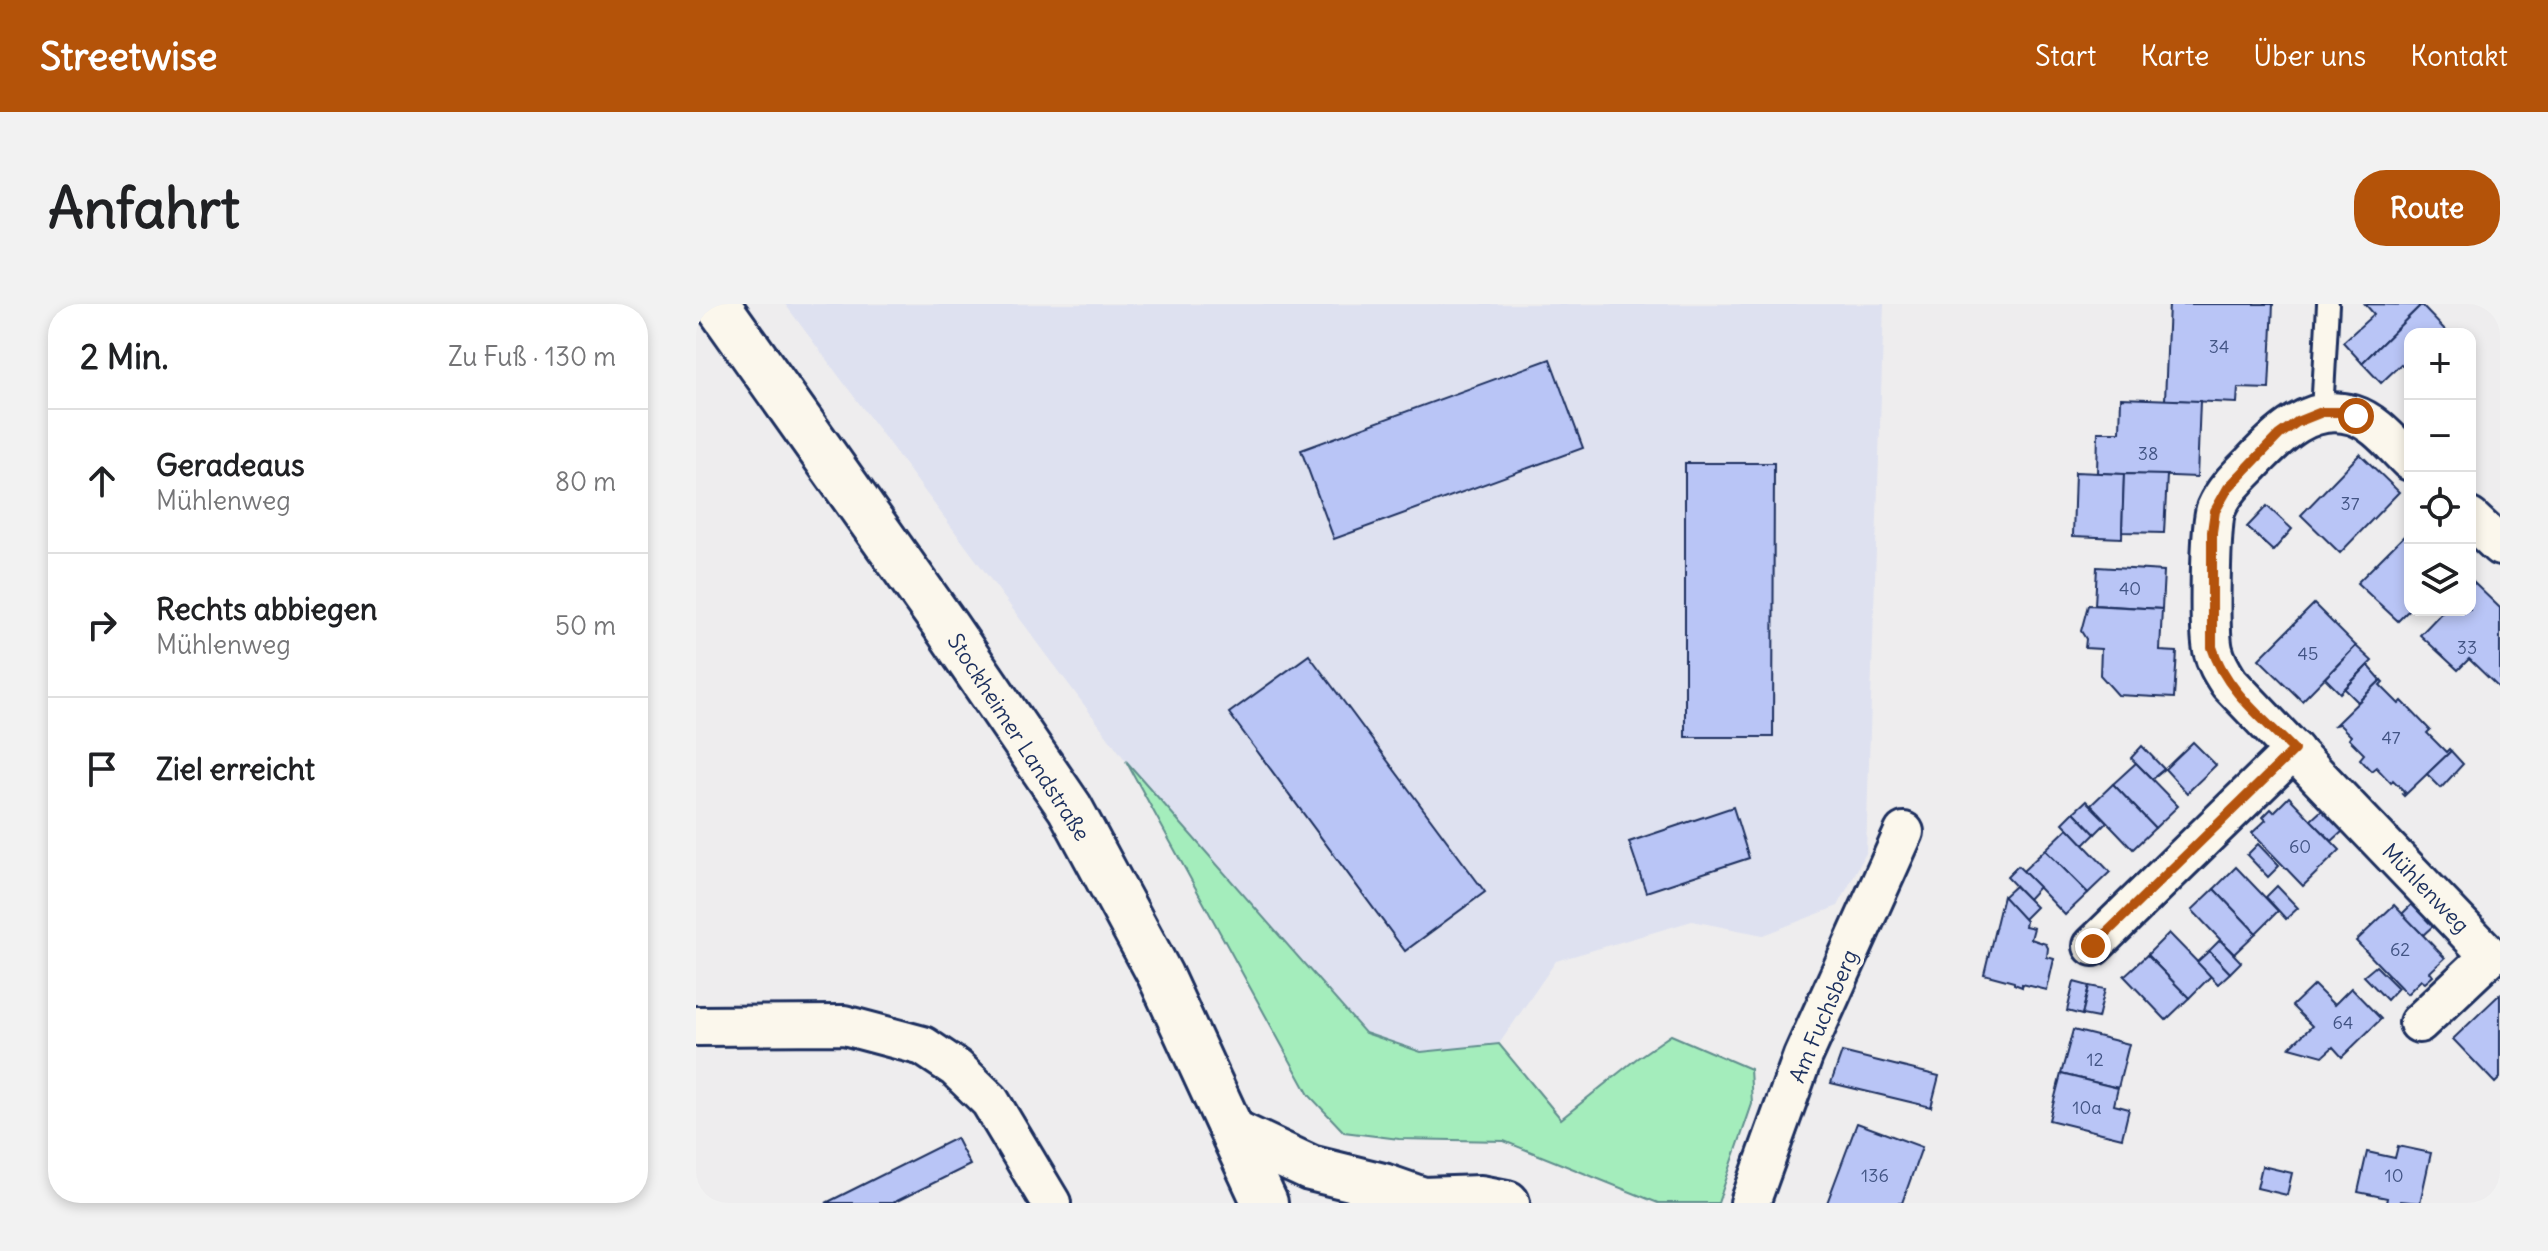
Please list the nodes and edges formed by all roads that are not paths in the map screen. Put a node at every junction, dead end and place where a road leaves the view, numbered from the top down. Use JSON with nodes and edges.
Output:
{"nodes":[{"id":1,"x":717,"y":304,"type":"edge"},
{"id":2,"x":2328,"y":304,"type":"edge"},
{"id":3,"x":2322,"y":412,"type":"junction"},
{"id":4,"x":2404,"y":455,"type":"edge"},
{"id":5,"x":2476,"y":524,"type":"edge"},
{"id":6,"x":2500,"y":546,"type":"edge"},
{"id":7,"x":2294,"y":750,"type":"junction"},
{"id":8,"x":1904,"y":832,"type":"dead end"},
{"id":9,"x":2093,"y":946,"type":"dead end"},
{"id":10,"x":2495,"y":951,"type":"edge"},
{"id":11,"x":2419,"y":1023,"type":"dead end"},
{"id":12,"x":696,"y":1026,"type":"edge"},
{"id":13,"x":1235,"y":1133,"type":"junction"},
{"id":14,"x":1419,"y":1202,"type":"edge"},
{"id":15,"x":1051,"y":1203,"type":"edge"},
{"id":16,"x":1265,"y":1203,"type":"edge"},
{"id":17,"x":1507,"y":1203,"type":"edge"},
{"id":18,"x":1750,"y":1203,"type":"edge"}],
"edges":[{"from":1,"to":13,"type":"street","name":"Stockheimer Landstraße"},
{"from":2,"to":3,"type":"lane"},
{"from":3,"to":4,"type":"street"},
{"from":3,"to":7,"type":"street","name":"Mühlenweg"},
{"from":5,"to":6,"type":"street"},
{"from":7,"to":9,"type":"street"},
{"from":7,"to":10,"type":"street","name":"Mühlenweg"},
{"from":8,"to":18,"type":"street","name":"Am Fuchsberg"},
{"from":10,"to":11,"type":"street","name":"Mühlenweg"},
{"from":12,"to":15,"type":"street"},
{"from":13,"to":14,"type":"street"},
{"from":13,"to":16,"type":"street","name":"Stockheimer Landstraße"},
{"from":14,"to":17,"type":"street"}]}
